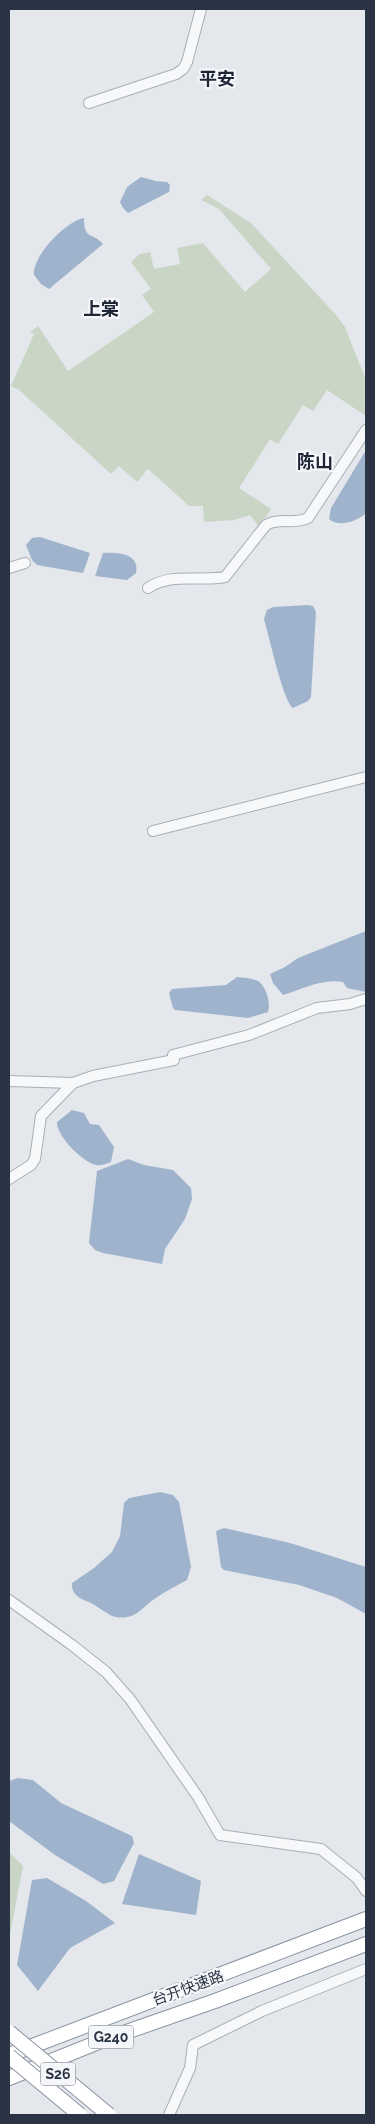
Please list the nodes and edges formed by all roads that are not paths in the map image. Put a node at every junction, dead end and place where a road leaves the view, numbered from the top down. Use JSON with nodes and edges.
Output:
{"nodes":[{"id":1,"x":201,"y":9,"type":"edge"},
{"id":2,"x":90,"y":103,"type":"dead end"},
{"id":3,"x":366,"y":430,"type":"edge"},
{"id":4,"x":25,"y":563,"type":"dead end"},
{"id":5,"x":9,"y":568,"type":"edge"},
{"id":6,"x":148,"y":588,"type":"dead end"},
{"id":7,"x":366,"y":777,"type":"edge"},
{"id":8,"x":153,"y":830,"type":"dead end"},
{"id":9,"x":366,"y":999,"type":"edge"},
{"id":10,"x":9,"y":1081,"type":"edge"},
{"id":11,"x":73,"y":1083,"type":"junction"},
{"id":12,"x":9,"y":1179,"type":"edge"},
{"id":13,"x":9,"y":1600,"type":"edge"},
{"id":14,"x":366,"y":1891,"type":"edge"},
{"id":15,"x":362,"y":1920,"type":"edge"},
{"id":16,"x":364,"y":1944,"type":"edge"},
{"id":17,"x":366,"y":1968,"type":"edge"},
{"id":18,"x":206,"y":1981,"type":"junction"},
{"id":19,"x":215,"y":2001,"type":"junction"},
{"id":20,"x":9,"y":2032,"type":"edge"},
{"id":21,"x":9,"y":2056,"type":"edge"},
{"id":22,"x":14,"y":2076,"type":"edge"},
{"id":23,"x":9,"y":2085,"type":"edge"},
{"id":24,"x":80,"y":2115,"type":"edge"},
{"id":25,"x":109,"y":2115,"type":"edge"},
{"id":26,"x":169,"y":2115,"type":"edge"}],
"edges":[{"from":1,"to":2,"type":"street"},
{"from":3,"to":6,"type":"street"},
{"from":4,"to":5,"type":"street"},
{"from":7,"to":8,"type":"street"},
{"from":9,"to":11,"type":"street"},
{"from":10,"to":11,"type":"street"},
{"from":11,"to":12,"type":"street"},
{"from":13,"to":14,"type":"street"},
{"from":15,"to":18,"type":"highway","name":"台开快速路","number":"G240"},
{"from":16,"to":19,"type":"highway","name":"台开快速路","number":"G240"},
{"from":17,"to":26,"type":"street"},
{"from":18,"to":19,"type":"highway"},
{"from":18,"to":21,"type":"highway","name":"台开快速路","number":"G240"},
{"from":19,"to":22,"type":"highway","name":"台开快速路","number":"G240"},
{"from":20,"to":25,"type":"highway","number":"S26","bridge":true},
{"from":21,"to":24,"type":"highway","number":"S26","bridge":true},
{"from":22,"to":23,"type":"highway"}]}
